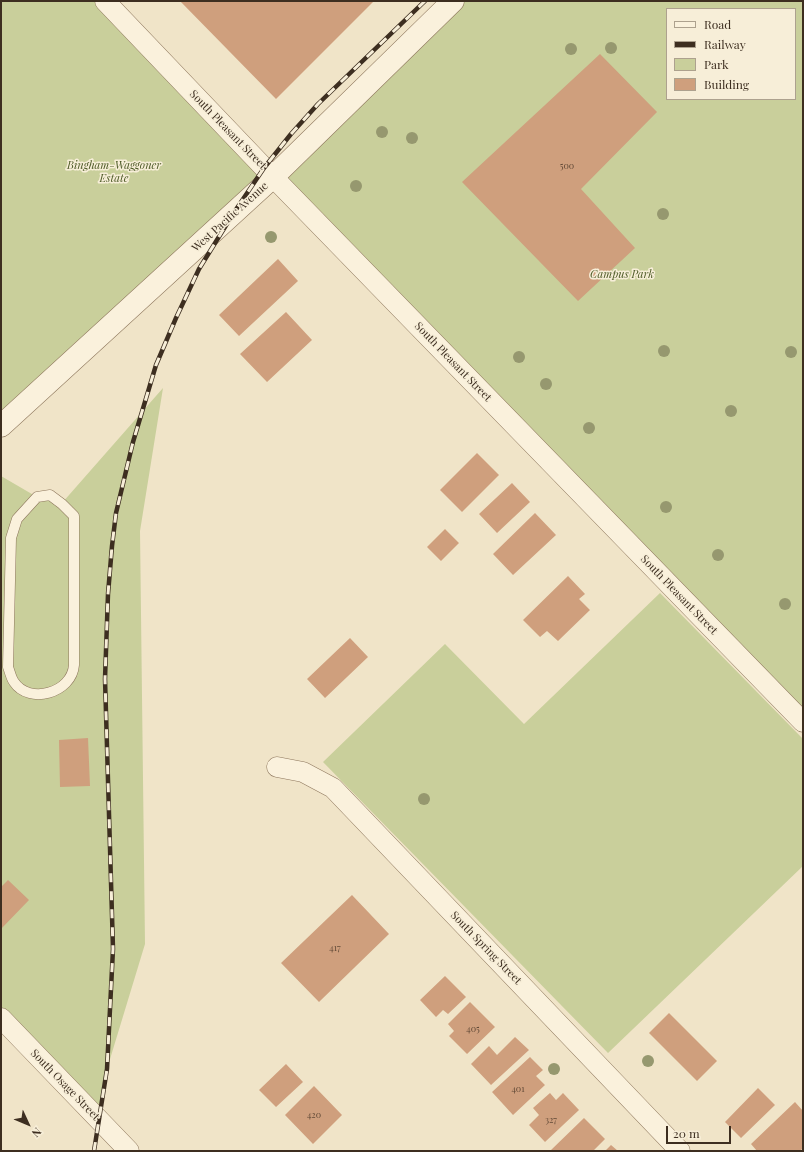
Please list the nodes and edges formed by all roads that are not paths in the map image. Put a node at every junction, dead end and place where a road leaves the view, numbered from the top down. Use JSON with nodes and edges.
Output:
{"nodes":[{"id":1,"x":105,"y":1,"type":"edge"},
{"id":2,"x":453,"y":1,"type":"edge"},
{"id":3,"x":273,"y":177,"type":"junction"},
{"id":4,"x":1,"y":426,"type":"edge"},
{"id":5,"x":74,"y":516,"type":"joint"},
{"id":6,"x":803,"y":722,"type":"edge"},
{"id":7,"x":277,"y":767,"type":"dead end"},
{"id":8,"x":1,"y":1018,"type":"edge"},
{"id":9,"x":129,"y":1151,"type":"edge"},
{"id":10,"x":680,"y":1151,"type":"edge"}],
"edges":[{"from":1,"to":3,"type":"street","name":"South Pleasant Street"},
{"from":2,"to":3,"type":"street","name":"West Pacific Avenue"},
{"from":3,"to":4,"type":"street","name":"West Pacific Avenue"},
{"from":3,"to":6,"type":"street","name":"South Pleasant Street"},
{"from":5,"to":5,"type":"lane"},
{"from":7,"to":10,"type":"street","name":"South Spring Street"},
{"from":8,"to":9,"type":"street","name":"South Osage Street"}]}
